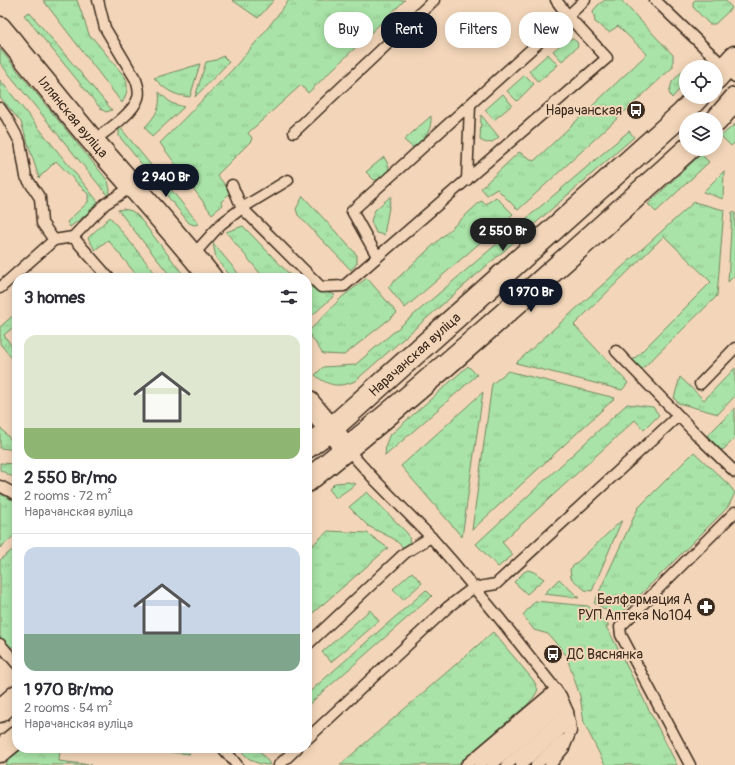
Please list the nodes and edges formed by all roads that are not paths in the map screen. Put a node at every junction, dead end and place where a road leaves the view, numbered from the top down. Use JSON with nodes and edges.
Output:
{"nodes":[{"id":1,"x":98,"y":0,"type":"edge"},
{"id":2,"x":434,"y":0,"type":"edge"},
{"id":3,"x":556,"y":0,"type":"edge"},
{"id":4,"x":585,"y":0,"type":"edge"},
{"id":5,"x":655,"y":0,"type":"edge"},
{"id":6,"x":565,"y":12,"type":"edge"},
{"id":7,"x":572,"y":12,"type":"edge"},
{"id":8,"x":573,"y":21,"type":"edge"},
{"id":9,"x":0,"y":28,"type":"edge"},
{"id":10,"x":533,"y":48,"type":"edge"},
{"id":11,"x":728,"y":70,"type":"edge"},
{"id":12,"x":735,"y":99,"type":"edge"},
{"id":13,"x":691,"y":104,"type":"edge"},
{"id":14,"x":470,"y":105,"type":"junction"},
{"id":15,"x":0,"y":108,"type":"edge"},
{"id":16,"x":723,"y":113,"type":"edge"},
{"id":17,"x":294,"y":132,"type":"dead end"},
{"id":18,"x":93,"y":141,"type":"junction"},
{"id":19,"x":680,"y":156,"type":"edge"},
{"id":20,"x":288,"y":180,"type":"dead end"},
{"id":21,"x":466,"y":180,"type":"junction"},
{"id":22,"x":232,"y":185,"type":"dead end"},
{"id":23,"x":133,"y":186,"type":"junction"},
{"id":24,"x":242,"y":208,"type":"junction"},
{"id":25,"x":73,"y":237,"type":"junction"},
{"id":26,"x":54,"y":240,"type":"junction"},
{"id":27,"x":193,"y":255,"type":"junction"},
{"id":28,"x":377,"y":256,"type":"junction"},
{"id":29,"x":17,"y":273,"type":"edge"},
{"id":30,"x":105,"y":273,"type":"edge"},
{"id":31,"x":206,"y":273,"type":"edge"},
{"id":32,"x":307,"y":273,"type":"edge"},
{"id":33,"x":12,"y":277,"type":"edge"},
{"id":34,"x":312,"y":278,"type":"edge"},
{"id":35,"x":0,"y":288,"type":"edge"},
{"id":36,"x":735,"y":348,"type":"edge"},
{"id":37,"x":616,"y":351,"type":"dead end"},
{"id":38,"x":700,"y":384,"type":"dead end"},
{"id":39,"x":312,"y":407,"type":"edge"},
{"id":40,"x":678,"y":416,"type":"junction"},
{"id":41,"x":330,"y":430,"type":"junction"},
{"id":42,"x":312,"y":443,"type":"edge"},
{"id":43,"x":347,"y":449,"type":"junction"},
{"id":44,"x":735,"y":472,"type":"edge"},
{"id":45,"x":312,"y":478,"type":"edge"},
{"id":46,"x":0,"y":486,"type":"edge"},
{"id":47,"x":12,"y":492,"type":"edge"},
{"id":48,"x":735,"y":512,"type":"edge"},
{"id":49,"x":431,"y":537,"type":"junction"},
{"id":50,"x":473,"y":588,"type":"junction"},
{"id":51,"x":312,"y":640,"type":"edge"},
{"id":52,"x":0,"y":644,"type":"edge"},
{"id":53,"x":12,"y":658,"type":"edge"},
{"id":54,"x":12,"y":700,"type":"edge"},
{"id":55,"x":562,"y":700,"type":"junction"},
{"id":56,"x":0,"y":711,"type":"edge"},
{"id":57,"x":570,"y":722,"type":"junction"},
{"id":58,"x":312,"y":734,"type":"edge"},
{"id":59,"x":569,"y":736,"type":"junction"},
{"id":60,"x":12,"y":741,"type":"edge"},
{"id":61,"x":0,"y":751,"type":"edge"},
{"id":62,"x":227,"y":753,"type":"edge"},
{"id":63,"x":292,"y":753,"type":"edge"},
{"id":64,"x":237,"y":765,"type":"edge"},
{"id":65,"x":279,"y":765,"type":"edge"},
{"id":66,"x":466,"y":765,"type":"edge"},
{"id":67,"x":479,"y":765,"type":"edge"},
{"id":68,"x":492,"y":765,"type":"edge"},
{"id":69,"x":506,"y":765,"type":"edge"},
{"id":70,"x":521,"y":765,"type":"edge"},
{"id":71,"x":536,"y":765,"type":"edge"},
{"id":72,"x":550,"y":765,"type":"edge"},
{"id":73,"x":690,"y":765,"type":"edge"}],
"edges":[{"from":1,"to":18,"type":"lane"},
{"from":2,"to":17,"type":"lane"},
{"from":3,"to":6,"type":"lane"},
{"from":4,"to":7,"type":"lane"},
{"from":5,"to":11,"type":"lane"},
{"from":8,"to":21,"type":"lane"},
{"from":9,"to":18,"type":"main road","name":"Іллянская вуліца"},
{"from":10,"to":14,"type":"lane"},
{"from":12,"to":16,"type":"main road"},
{"from":13,"to":41,"type":"main road","name":"Нарачанская вуліца"},
{"from":14,"to":21,"type":"lane"},
{"from":14,"to":28,"type":"lane"},
{"from":15,"to":26,"type":"lane"},
{"from":18,"to":23,"type":"main road","name":"Іллянская вуліца"},
{"from":19,"to":43,"type":"main road","name":"Нарачанская вуліца"},
{"from":20,"to":24,"type":"lane"},
{"from":21,"to":28,"type":"lane"},
{"from":22,"to":24,"type":"lane"},
{"from":23,"to":25,"type":"lane"},
{"from":23,"to":27,"type":"main road","name":"Іллянская вуліца"},
{"from":24,"to":27,"type":"lane"},
{"from":24,"to":32,"type":"lane"},
{"from":25,"to":26,"type":"lane"},
{"from":25,"to":30,"type":"lane"},
{"from":26,"to":29,"type":"lane"},
{"from":27,"to":31,"type":"main road","name":"Іллянская вуліца"},
{"from":28,"to":34,"type":"lane"},
{"from":33,"to":35,"type":"lane"},
{"from":36,"to":38,"type":"lane"},
{"from":37,"to":40,"type":"lane"},
{"from":39,"to":41,"type":"main road"},
{"from":40,"to":44,"type":"lane"},
{"from":40,"to":50,"type":"lane"},
{"from":41,"to":42,"type":"main road","name":"Нарачанская вуліца"},
{"from":41,"to":43,"type":"main road"},
{"from":43,"to":45,"type":"main road","name":"Нарачанская вуліца"},
{"from":43,"to":49,"type":"lane"},
{"from":46,"to":47,"type":"lane"},
{"from":48,"to":73,"type":"lane"},
{"from":49,"to":50,"type":"lane"},
{"from":49,"to":51,"type":"lane"},
{"from":50,"to":55,"type":"lane"},
{"from":50,"to":58,"type":"lane"},
{"from":52,"to":53,"type":"lane"},
{"from":54,"to":56,"type":"main road"},
{"from":55,"to":57,"type":"lane"},
{"from":55,"to":66,"type":"lane"},
{"from":55,"to":67,"type":"lane"},
{"from":55,"to":68,"type":"lane"},
{"from":55,"to":69,"type":"lane"},
{"from":57,"to":59,"type":"lane"},
{"from":57,"to":70,"type":"lane"},
{"from":59,"to":71,"type":"lane"},
{"from":59,"to":72,"type":"lane"},
{"from":60,"to":61,"type":"main road"},
{"from":62,"to":64,"type":"lane"},
{"from":63,"to":65,"type":"lane"}]}
